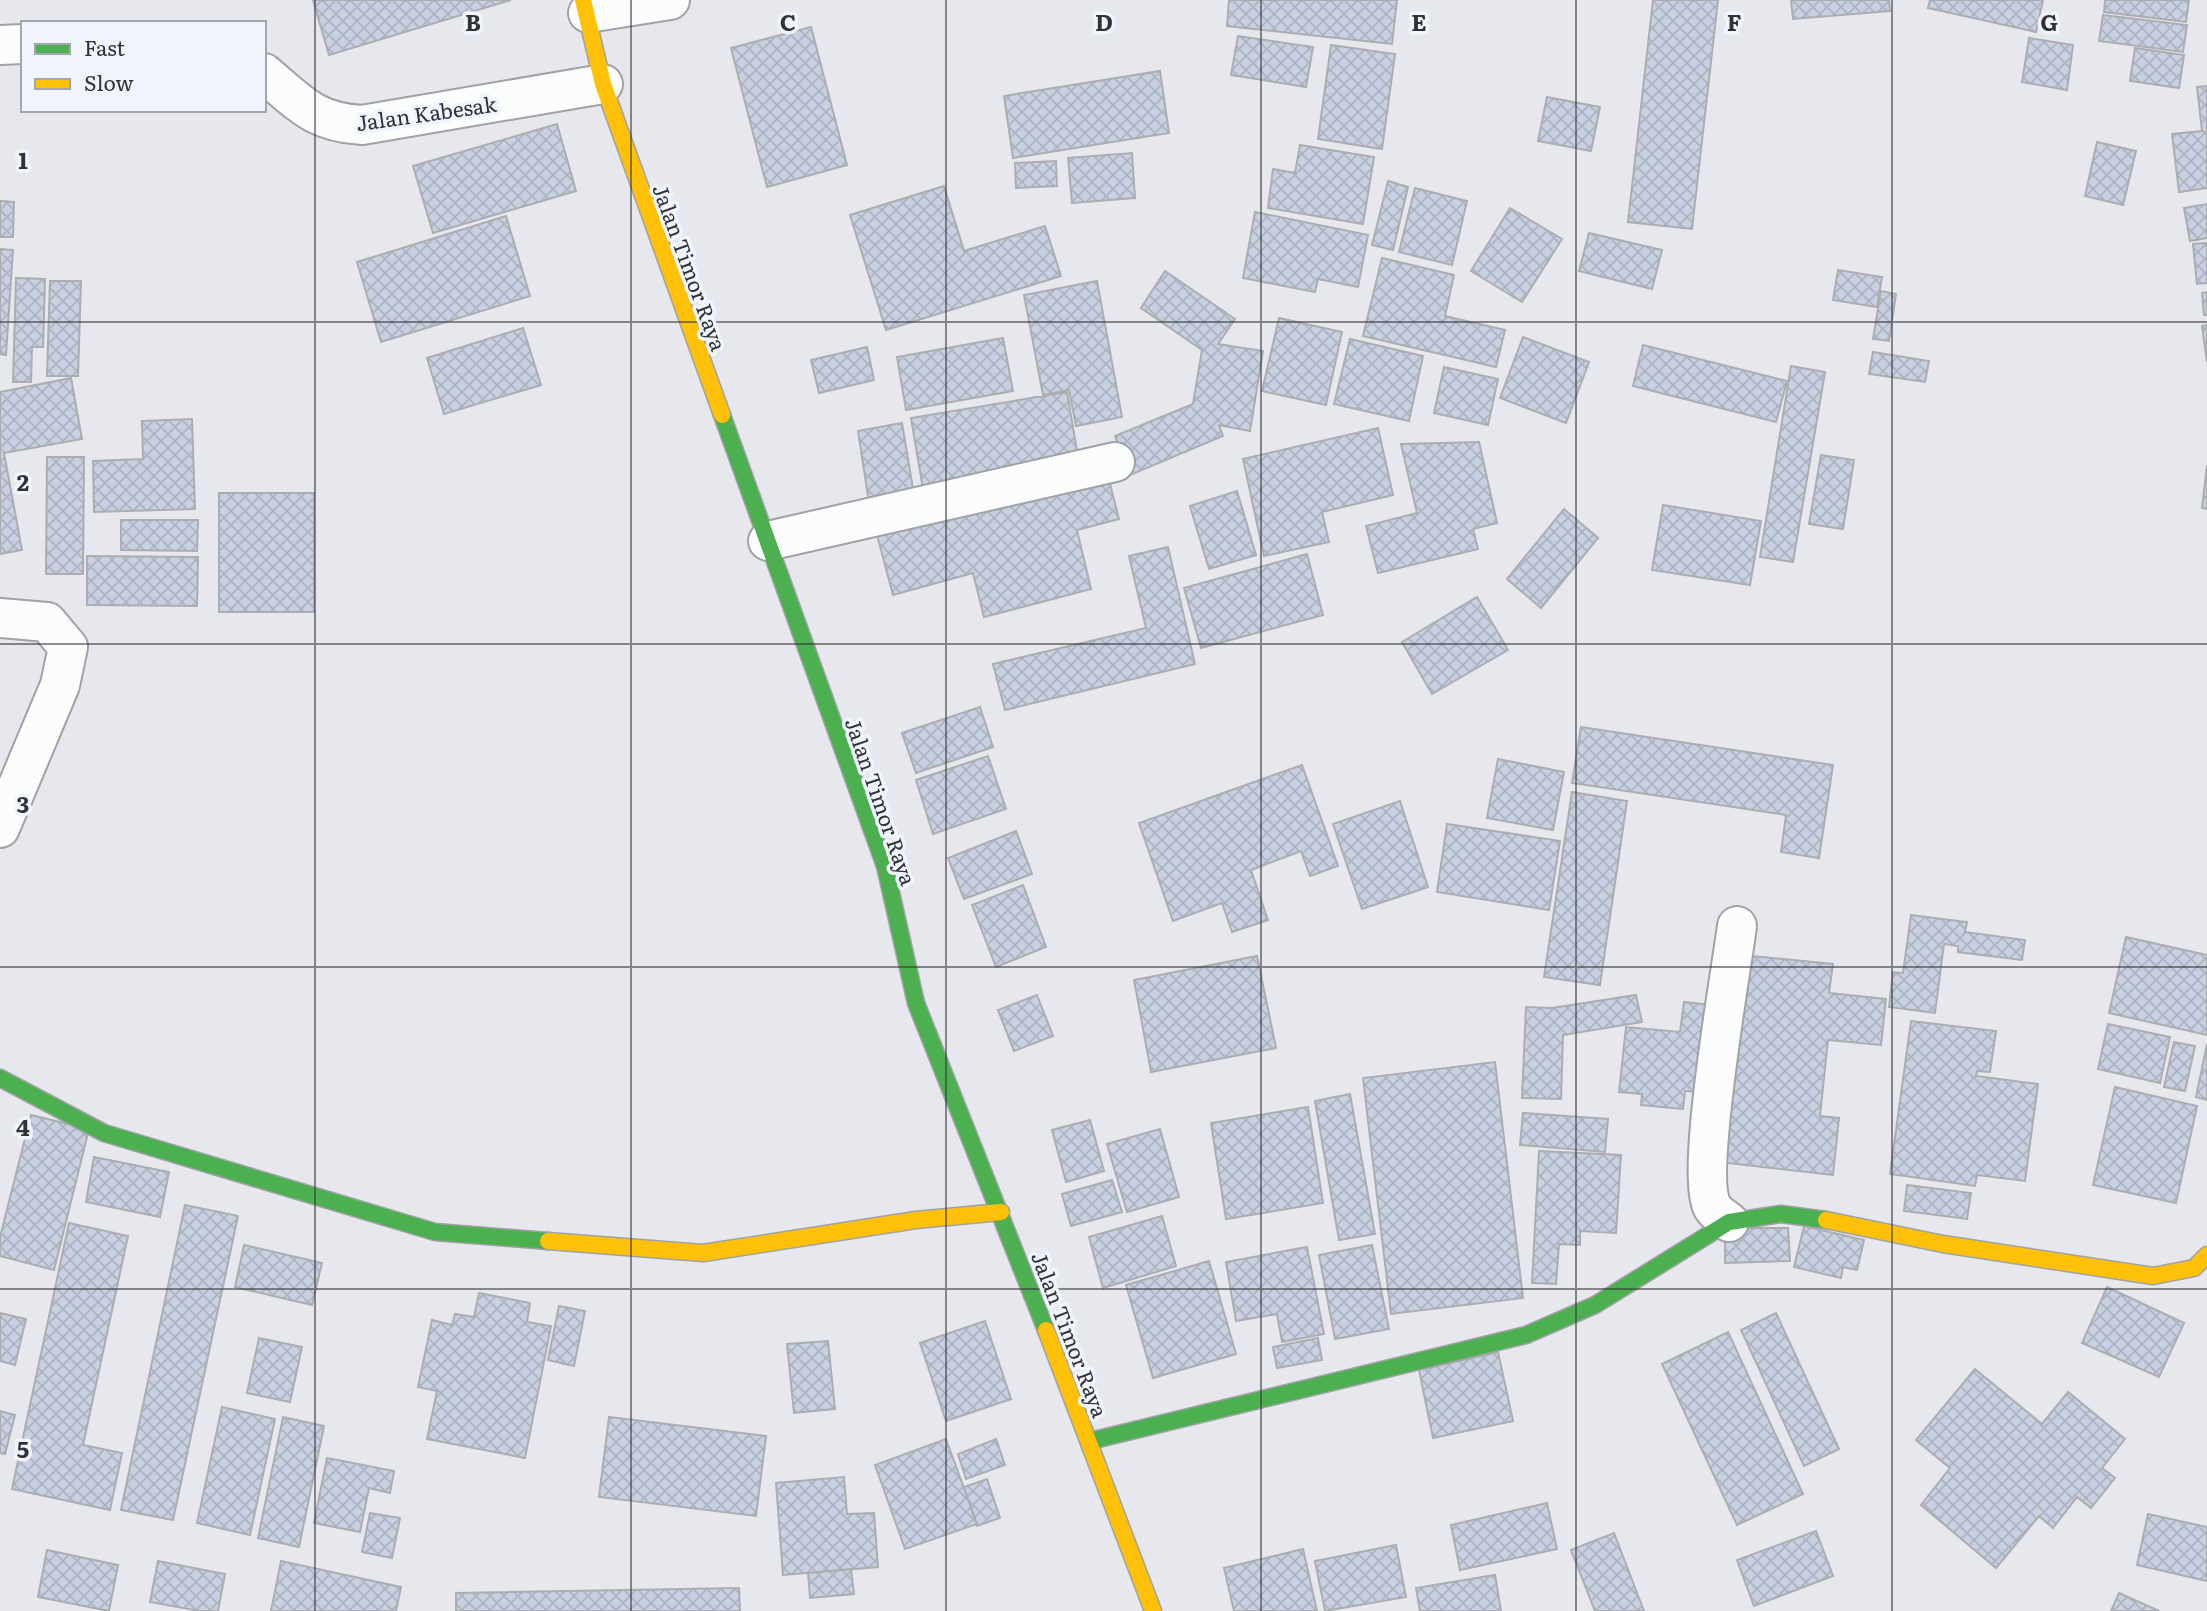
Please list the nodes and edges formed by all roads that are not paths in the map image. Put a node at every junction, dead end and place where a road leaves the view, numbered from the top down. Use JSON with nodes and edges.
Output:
{"nodes":[{"id":1,"x":670,"y":0,"type":"edge"},
{"id":2,"x":585,"y":6,"type":"edge"},
{"id":3,"x":21,"y":44,"type":"edge"},
{"id":4,"x":0,"y":45,"type":"edge"},
{"id":5,"x":266,"y":75,"type":"edge"},
{"id":6,"x":603,"y":84,"type":"junction"},
{"id":7,"x":1115,"y":462,"type":"dead end"},
{"id":8,"x":768,"y":541,"type":"junction"},
{"id":9,"x":0,"y":618,"type":"edge"},
{"id":10,"x":0,"y":828,"type":"edge"},
{"id":11,"x":1737,"y":926,"type":"dead end"},
{"id":12,"x":0,"y":1078,"type":"edge"},
{"id":13,"x":1001,"y":1212,"type":"junction"},
{"id":14,"x":1729,"y":1222,"type":"junction"},
{"id":15,"x":2203,"y":1265,"type":"edge"},
{"id":16,"x":1090,"y":1441,"type":"junction"},
{"id":17,"x":1153,"y":1611,"type":"edge"}],
"edges":[{"from":1,"to":2,"type":"street"},
{"from":2,"to":6,"type":"main road","name":"Jalan Timor Raya"},
{"from":3,"to":4,"type":"street"},
{"from":5,"to":6,"type":"street","name":"Jalan Kabesak"},
{"from":6,"to":8,"type":"main road","name":"Jalan Timor Raya"},
{"from":7,"to":8,"type":"street"},
{"from":8,"to":13,"type":"main road","name":"Jalan Timor Raya"},
{"from":9,"to":10,"type":"street"},
{"from":11,"to":14,"type":"street"},
{"from":12,"to":13,"type":"main road"},
{"from":13,"to":16,"type":"main road","name":"Jalan Timor Raya"},
{"from":14,"to":15,"type":"main road"},
{"from":14,"to":16,"type":"main road"},
{"from":16,"to":17,"type":"main road","name":"Jalan Timor Raya"}]}
